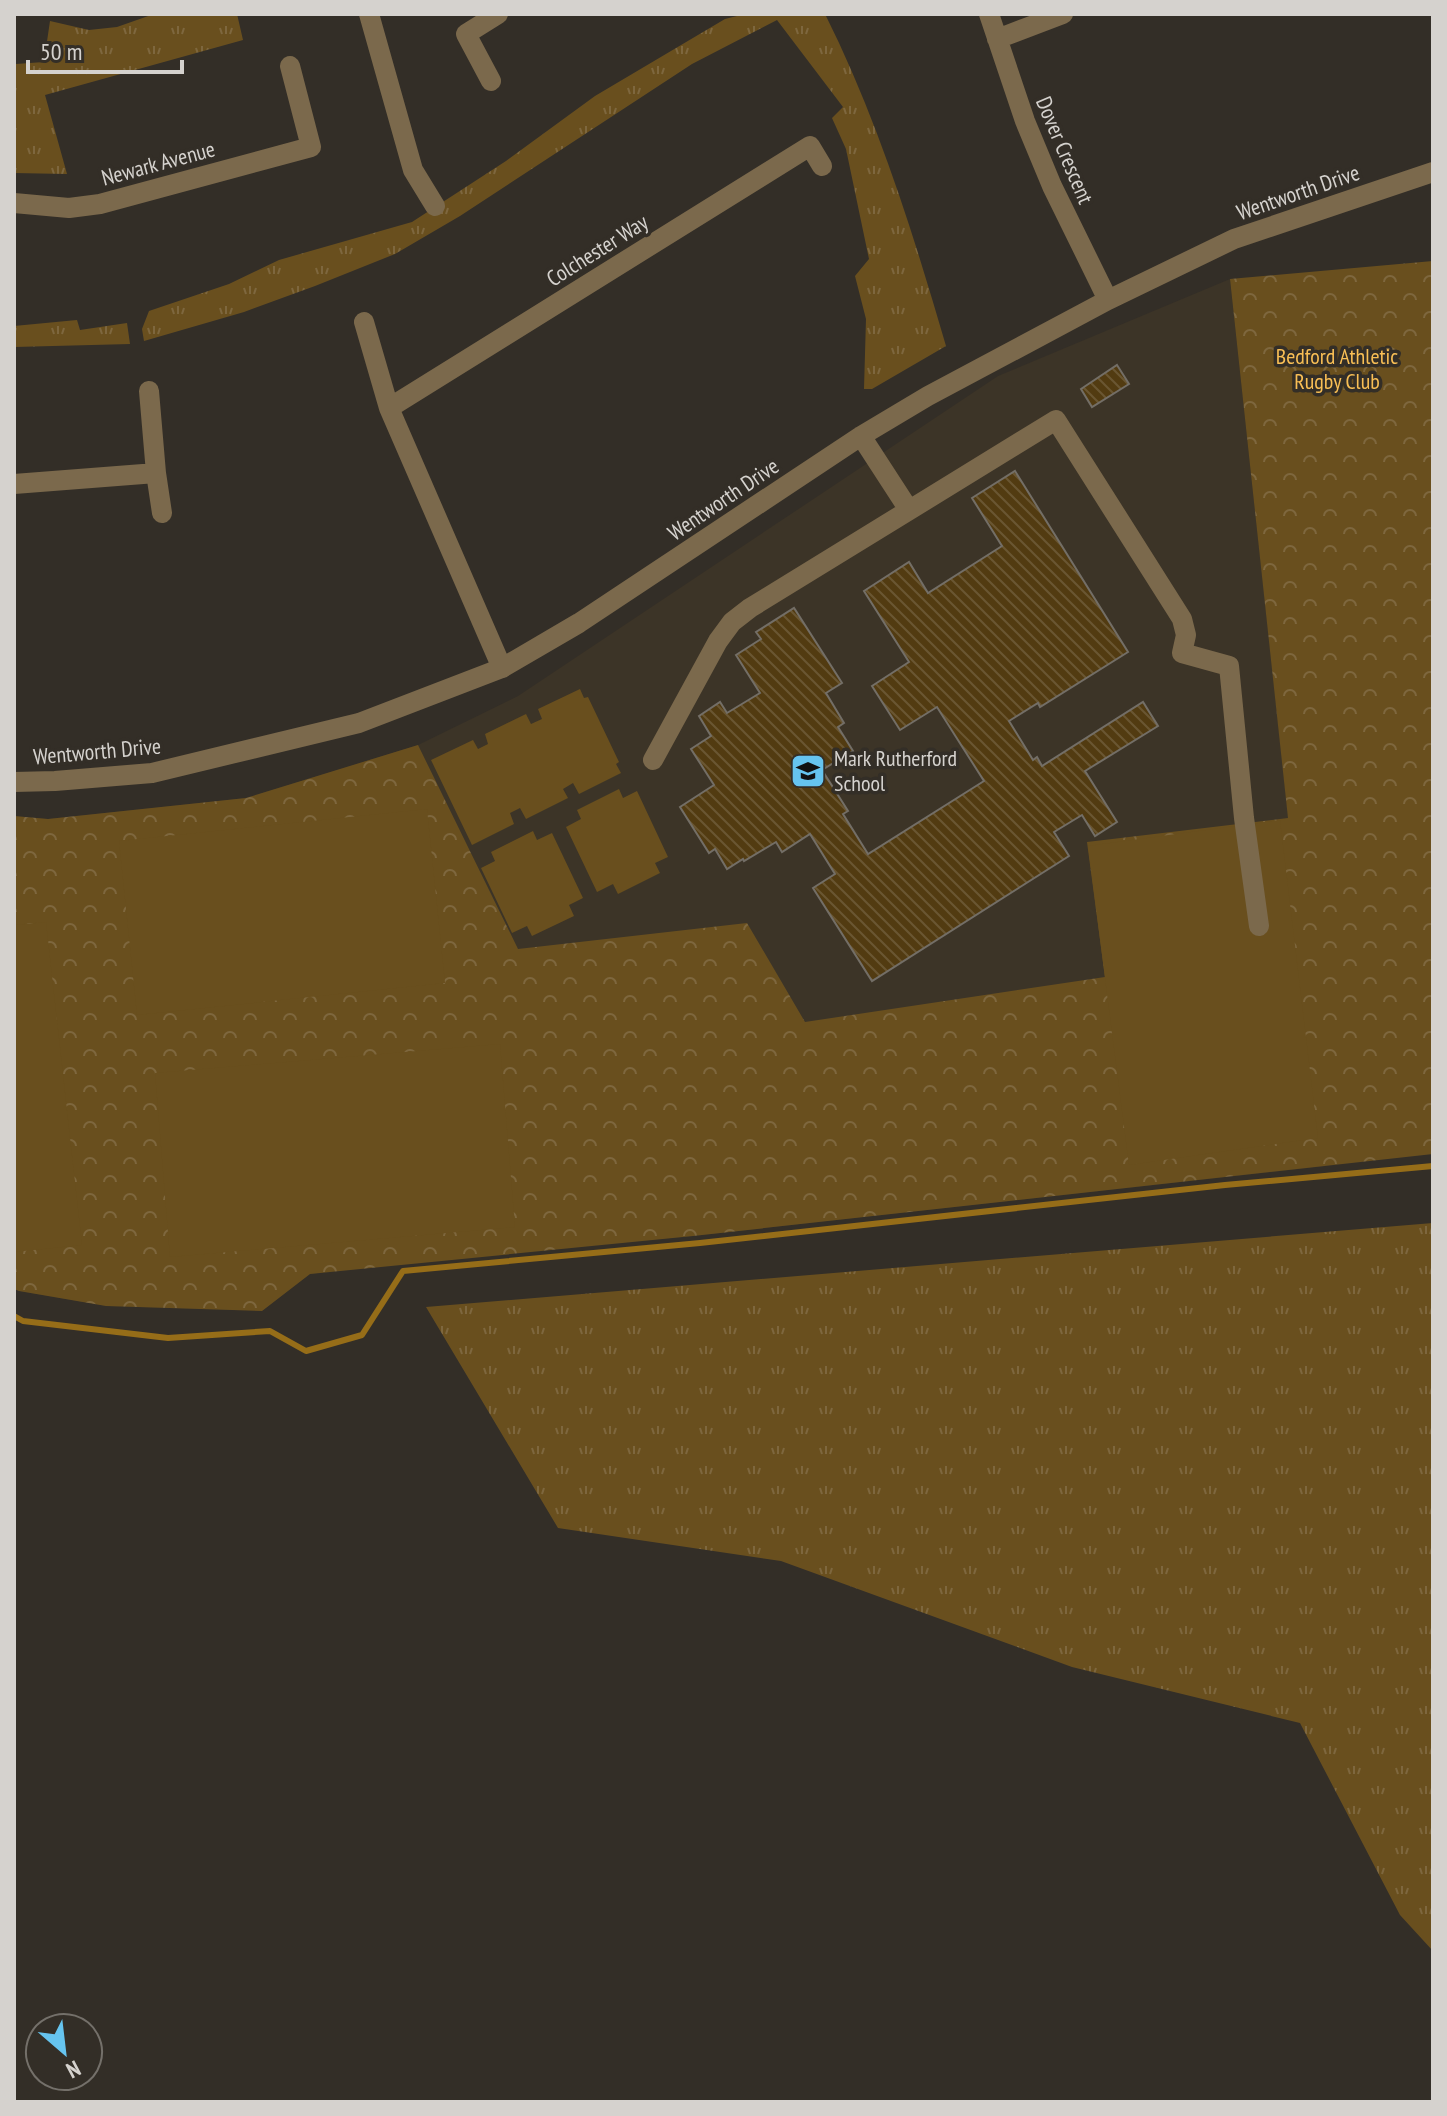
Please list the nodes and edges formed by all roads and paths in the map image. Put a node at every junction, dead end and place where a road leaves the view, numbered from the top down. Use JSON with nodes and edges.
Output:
{"nodes":[{"id":1,"x":369,"y":14,"type":"edge"},
{"id":2,"x":498,"y":14,"type":"edge"},
{"id":3,"x":989,"y":14,"type":"edge"},
{"id":4,"x":1063,"y":14,"type":"edge"},
{"id":5,"x":997,"y":39,"type":"junction"},
{"id":6,"x":290,"y":66,"type":"dead end"},
{"id":7,"x":491,"y":81,"type":"dead end"},
{"id":8,"x":822,"y":166,"type":"dead end"},
{"id":9,"x":1433,"y":172,"type":"edge"},
{"id":10,"x":14,"y":203,"type":"edge"},
{"id":11,"x":435,"y":206,"type":"dead end"},
{"id":12,"x":1108,"y":300,"type":"junction"},
{"id":13,"x":364,"y":322,"type":"dead end"},
{"id":14,"x":149,"y":391,"type":"dead end"},
{"id":15,"x":389,"y":408,"type":"junction"},
{"id":16,"x":861,"y":436,"type":"junction"},
{"id":17,"x":156,"y":473,"type":"junction"},
{"id":18,"x":14,"y":484,"type":"edge"},
{"id":19,"x":909,"y":510,"type":"junction"},
{"id":20,"x":162,"y":513,"type":"dead end"},
{"id":21,"x":502,"y":668,"type":"junction"},
{"id":22,"x":653,"y":760,"type":"dead end"},
{"id":23,"x":14,"y":782,"type":"edge"},
{"id":24,"x":1259,"y":926,"type":"dead end"}],
"edges":[{"from":1,"to":11,"type":"street"},
{"from":2,"to":7,"type":"street"},
{"from":3,"to":5,"type":"street","name":"Dover Crescent"},
{"from":4,"to":5,"type":"street"},
{"from":5,"to":12,"type":"street","name":"Dover Crescent"},
{"from":6,"to":10,"type":"street","name":"Newark Avenue"},
{"from":8,"to":15,"type":"street","name":"Colchester Way"},
{"from":9,"to":12,"type":"street","name":"Wentworth Drive"},
{"from":12,"to":16,"type":"street","name":"Wentworth Drive"},
{"from":13,"to":15,"type":"street"},
{"from":14,"to":17,"type":"street"},
{"from":15,"to":21,"type":"street"},
{"from":16,"to":19,"type":"street"},
{"from":16,"to":21,"type":"street","name":"Wentworth Drive"},
{"from":17,"to":18,"type":"street"},
{"from":17,"to":20,"type":"street"},
{"from":19,"to":22,"type":"street"},
{"from":19,"to":24,"type":"street"},
{"from":21,"to":23,"type":"street","name":"Wentworth Drive"}]}
